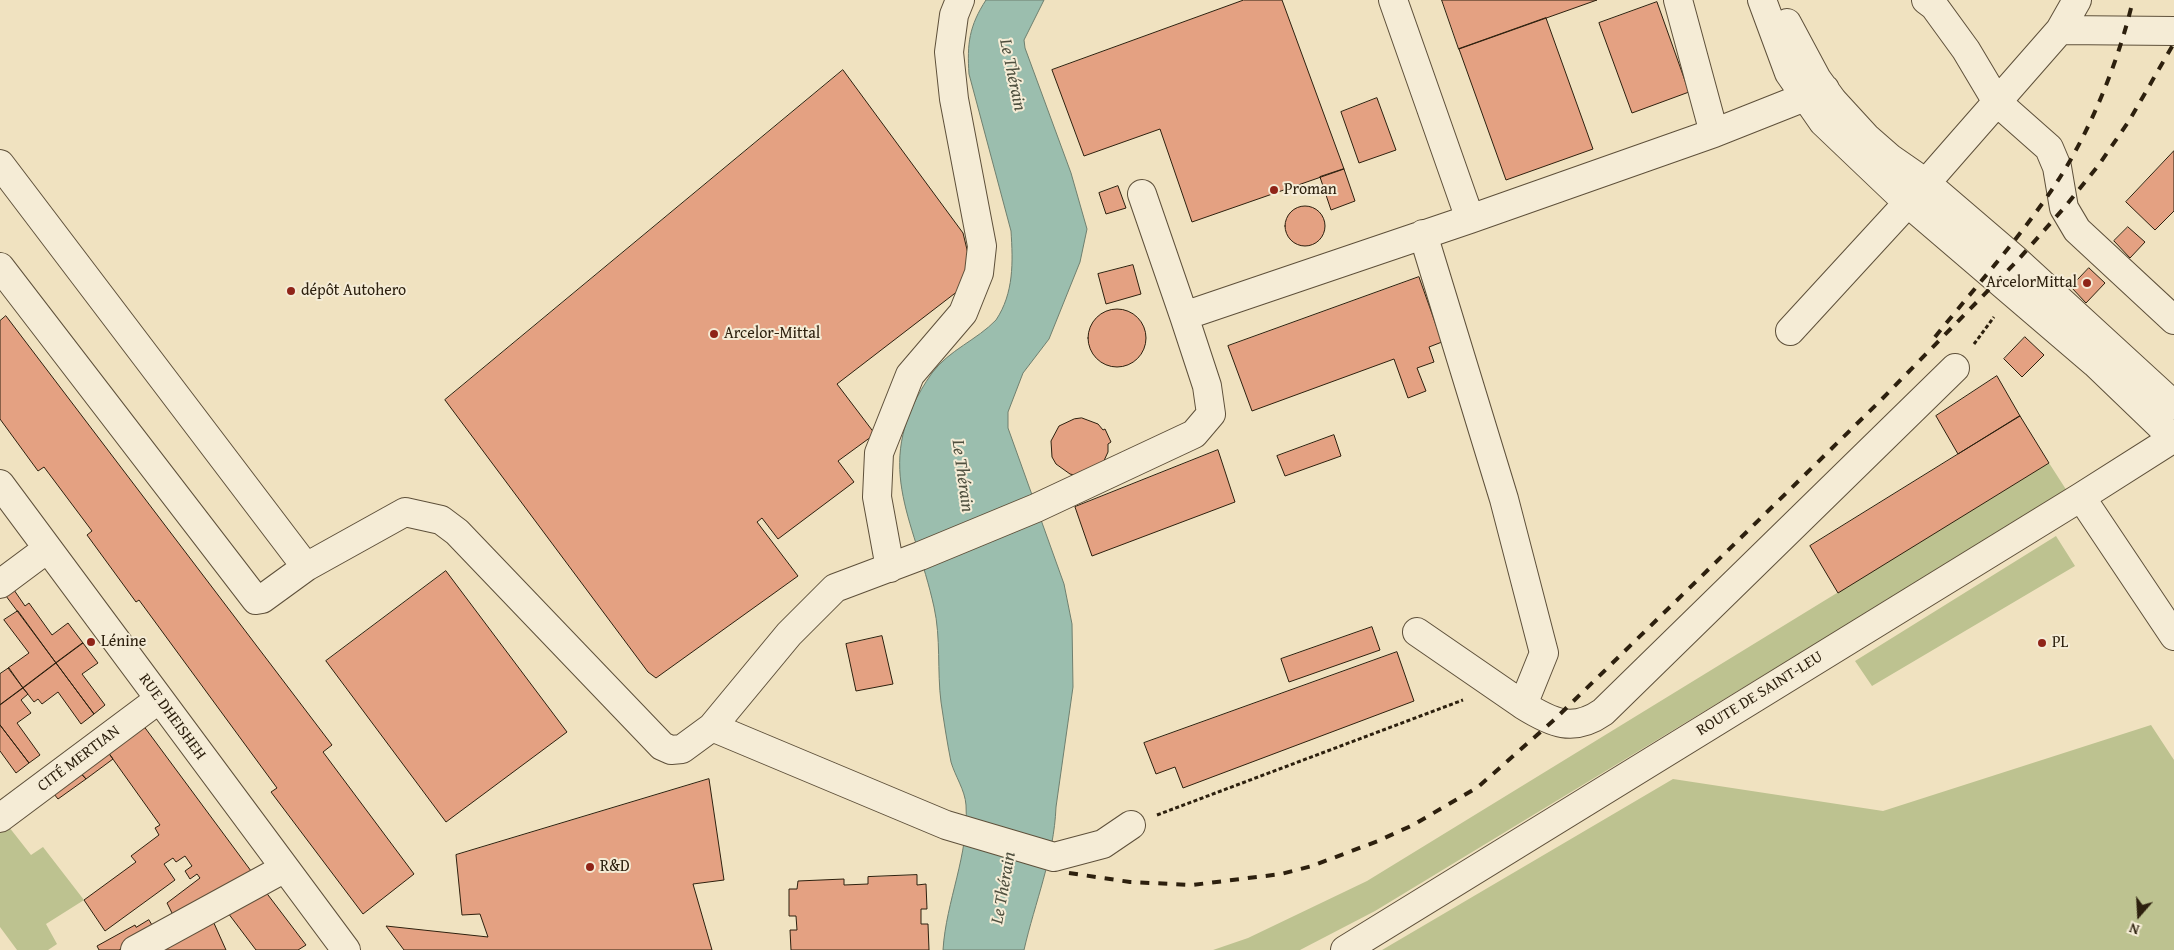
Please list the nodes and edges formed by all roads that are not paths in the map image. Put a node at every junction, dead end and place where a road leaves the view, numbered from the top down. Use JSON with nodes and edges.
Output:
{"nodes":[{"id":1,"x":960,"y":0,"type":"edge"},
{"id":2,"x":1393,"y":0,"type":"edge"},
{"id":3,"x":1678,"y":0,"type":"edge"},
{"id":4,"x":1762,"y":0,"type":"edge"},
{"id":5,"x":1778,"y":0,"type":"edge"},
{"id":6,"x":1926,"y":0,"type":"edge"},
{"id":7,"x":2056,"y":0,"type":"edge"},
{"id":8,"x":2077,"y":0,"type":"edge"},
{"id":9,"x":2097,"y":0,"type":"edge"},
{"id":10,"x":2060,"y":30,"type":"junction"},
{"id":11,"x":2174,"y":31,"type":"edge"},
{"id":12,"x":1815,"y":94,"type":"junction"},
{"id":13,"x":1997,"y":102,"type":"junction"},
{"id":14,"x":1714,"y":133,"type":"junction"},
{"id":15,"x":0,"y":164,"type":"edge"},
{"id":16,"x":1926,"y":183,"type":"junction"},
{"id":17,"x":1142,"y":194,"type":"dead end"},
{"id":18,"x":1908,"y":203,"type":"junction"},
{"id":19,"x":1470,"y":219,"type":"junction"},
{"id":20,"x":1423,"y":234,"type":"junction"},
{"id":21,"x":0,"y":267,"type":"edge"},
{"id":22,"x":1184,"y":316,"type":"junction"},
{"id":23,"x":2174,"y":320,"type":"edge"},
{"id":24,"x":1790,"y":331,"type":"dead end"},
{"id":25,"x":1955,"y":368,"type":"road end"},
{"id":26,"x":2174,"y":405,"type":"edge"},
{"id":27,"x":2174,"y":438,"type":"edge"},
{"id":28,"x":0,"y":484,"type":"edge"},
{"id":29,"x":2081,"y":497,"type":"junction"},
{"id":30,"x":47,"y":549,"type":"junction"},
{"id":31,"x":306,"y":567,"type":"junction"},
{"id":32,"x":890,"y":568,"type":"junction"},
{"id":33,"x":0,"y":584,"type":"edge"},
{"id":34,"x":1417,"y":632,"type":"dead end"},
{"id":35,"x":2174,"y":636,"type":"edge"},
{"id":36,"x":158,"y":700,"type":"junction"},
{"id":37,"x":1524,"y":705,"type":"junction"},
{"id":38,"x":712,"y":727,"type":"junction"},
{"id":39,"x":0,"y":818,"type":"edge"},
{"id":40,"x":1131,"y":824,"type":"road end"},
{"id":41,"x":285,"y":868,"type":"junction"},
{"id":42,"x":135,"y":950,"type":"edge"},
{"id":43,"x":346,"y":950,"type":"edge"},
{"id":44,"x":1345,"y":950,"type":"edge"}],
"edges":[{"from":1,"to":32,"type":"street"},
{"from":2,"to":19,"type":"street"},
{"from":3,"to":14,"type":"street"},
{"from":4,"to":12,"type":"street"},
{"from":5,"to":12,"type":"street"},
{"from":6,"to":13,"type":"street"},
{"from":7,"to":10,"type":"street"},
{"from":8,"to":10,"type":"street"},
{"from":9,"to":10,"type":"street"},
{"from":10,"to":11,"type":"street"},
{"from":10,"to":13,"type":"street"},
{"from":12,"to":14,"type":"street"},
{"from":12,"to":16,"type":"street"},
{"from":12,"to":18,"type":"street"},
{"from":13,"to":16,"type":"street"},
{"from":13,"to":23,"type":"street"},
{"from":14,"to":19,"type":"street"},
{"from":15,"to":31,"type":"street"},
{"from":16,"to":18,"type":"street"},
{"from":16,"to":26,"type":"street"},
{"from":17,"to":22,"type":"street"},
{"from":18,"to":24,"type":"street"},
{"from":18,"to":27,"type":"street"},
{"from":19,"to":20,"type":"street"},
{"from":20,"to":22,"type":"street"},
{"from":20,"to":37,"type":"street"},
{"from":21,"to":31,"type":"street"},
{"from":22,"to":32,"type":"street"},
{"from":25,"to":37,"type":"street"},
{"from":27,"to":29,"type":"street","name":"ROUTE DE SAINT-LEU"},
{"from":28,"to":30,"type":"street","name":"RUE DHEISHEH"},
{"from":29,"to":35,"type":"street"},
{"from":29,"to":44,"type":"street","name":"ROUTE DE SAINT-LEU"},
{"from":30,"to":33,"type":"street"},
{"from":30,"to":36,"type":"street","name":"RUE DHEISHEH"},
{"from":31,"to":38,"type":"street"},
{"from":32,"to":38,"type":"street"},
{"from":34,"to":37,"type":"street"},
{"from":36,"to":39,"type":"street","name":"CITÉ MERTIAN"},
{"from":36,"to":41,"type":"street","name":"RUE DHEISHEH"},
{"from":38,"to":40,"type":"street"},
{"from":41,"to":42,"type":"street"},
{"from":41,"to":43,"type":"street","name":"RUE DHEISHEH"}]}
